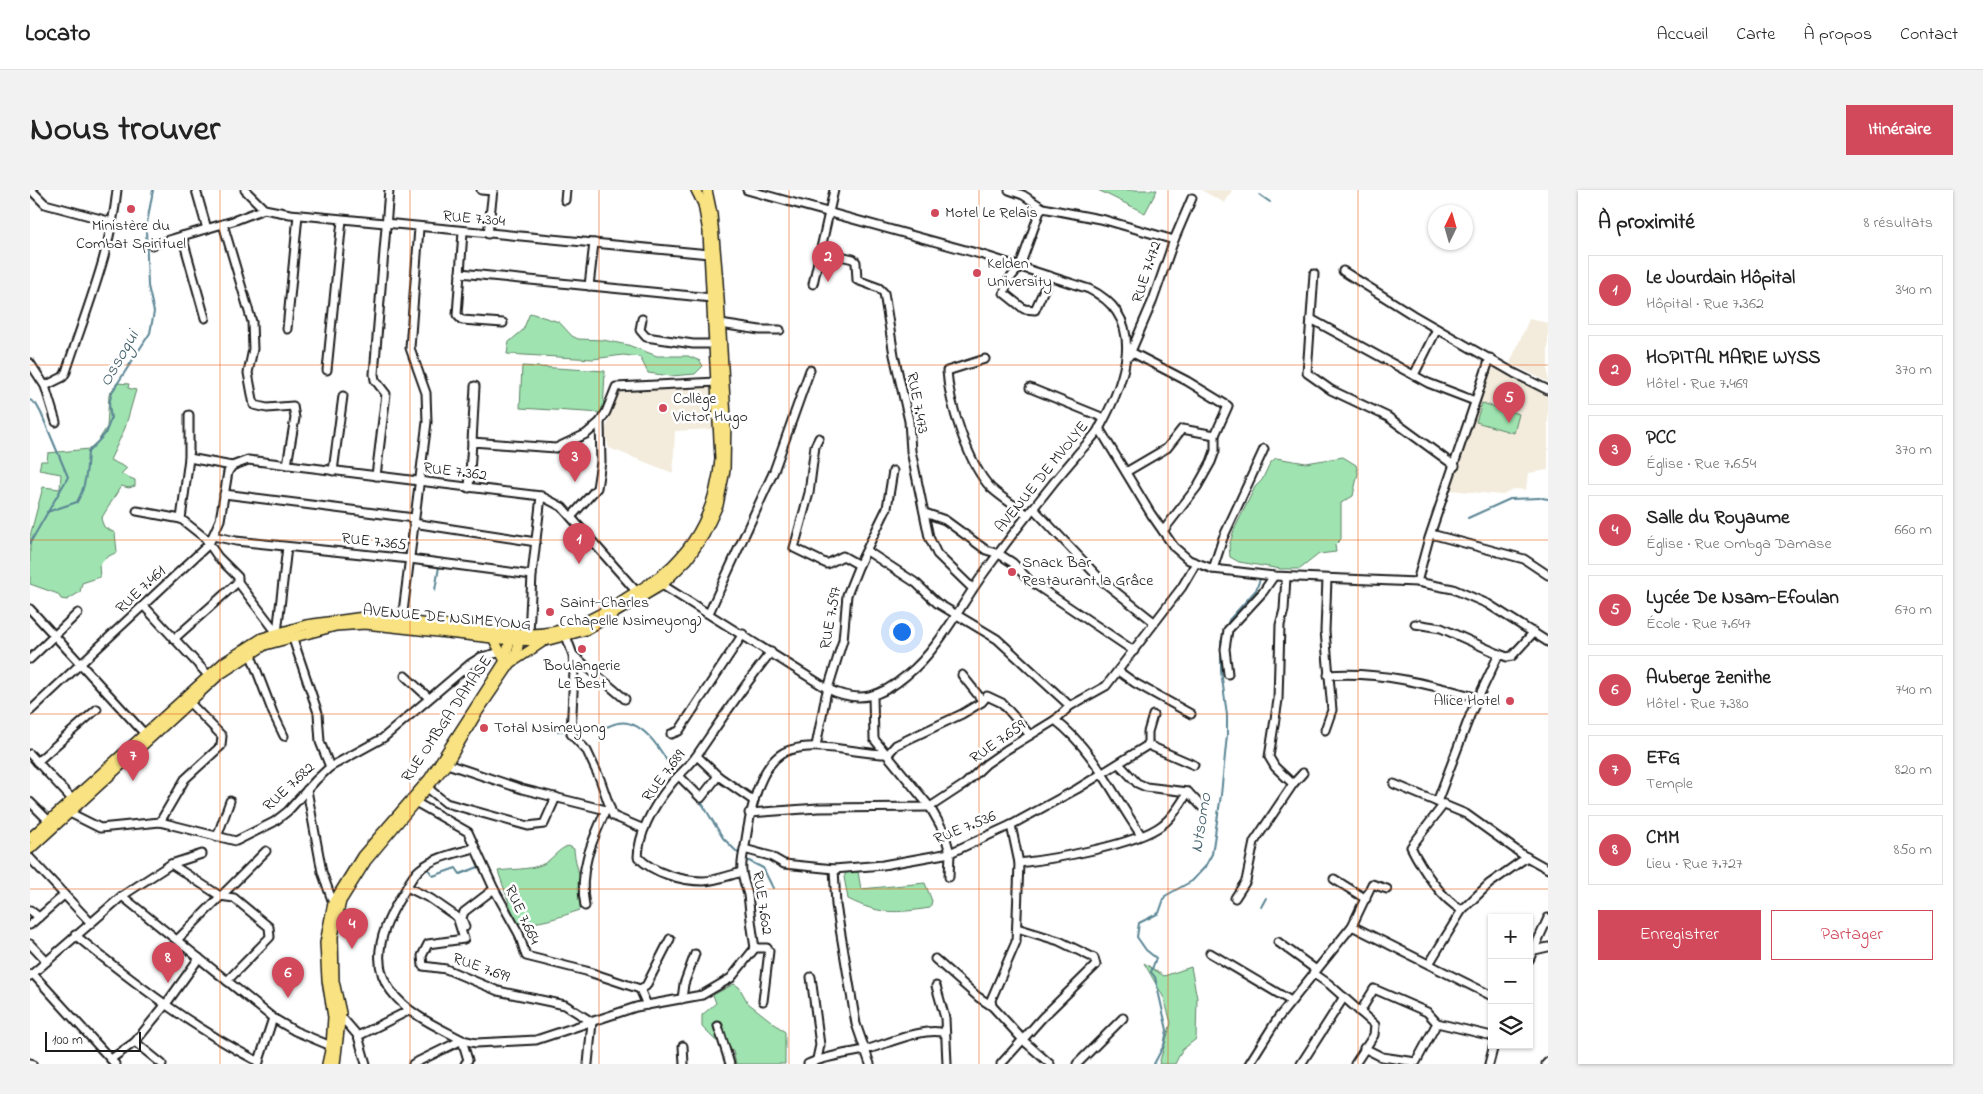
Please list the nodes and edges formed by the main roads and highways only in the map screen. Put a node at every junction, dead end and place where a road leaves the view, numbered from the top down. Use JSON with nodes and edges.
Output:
{"nodes":[{"id":1,"x":696,"y":190,"type":"edge"},
{"id":2,"x":707,"y":190,"type":"edge"},
{"id":3,"x":658,"y":583,"type":"junction"},
{"id":4,"x":518,"y":636,"type":"junction"},
{"id":5,"x":493,"y":638,"type":"junction"},
{"id":6,"x":544,"y":641,"type":"junction"},
{"id":7,"x":506,"y":659,"type":"junction"},
{"id":8,"x":426,"y":787,"type":"junction"},
{"id":9,"x":30,"y":838,"type":"edge"},
{"id":10,"x":30,"y":849,"type":"edge"},
{"id":11,"x":337,"y":1015,"type":"junction"},
{"id":12,"x":327,"y":1064,"type":"edge"},
{"id":13,"x":335,"y":1064,"type":"edge"}],
"edges":[{"from":1,"to":3,"type":"main road","name":"AVENUE DE NSIMEYONG"},
{"from":2,"to":3,"type":"main road","name":"AVENUE DE NSIMEYONG"},
{"from":3,"to":4,"type":"main road","name":"AVENUE DE NSIMEYONG"},
{"from":3,"to":6,"type":"main road","name":"AVENUE DE NSIMEYONG"},
{"from":4,"to":5,"type":"main road","name":"AVENUE DE NSIMEYONG"},
{"from":4,"to":6,"type":"main road","name":"AVENUE DE NSIMEYONG"},
{"from":4,"to":7,"type":"main road","name":"RUE OMBGA DAMASE"},
{"from":4,"to":9,"type":"main road","name":"AVENUE DE NSIMEYONG"},
{"from":5,"to":7,"type":"main road"},
{"from":5,"to":10,"type":"main road","name":"AVENUE DE NSIMEYONG"},
{"from":6,"to":7,"type":"main road"},
{"from":7,"to":8,"type":"main road","name":"RUE OMBGA DAMASE"},
{"from":7,"to":8,"type":"main road","name":"RUE OMBGA DAMASE"},
{"from":8,"to":11,"type":"main road","name":"RUE OMBGA DAMASE"},
{"from":8,"to":11,"type":"main road","name":"RUE OMBGA DAMASE"},
{"from":11,"to":12,"type":"main road","name":"RUE OMBGA DAMASE"},
{"from":11,"to":13,"type":"main road","name":"RUE OMBGA DAMASE"}]}
